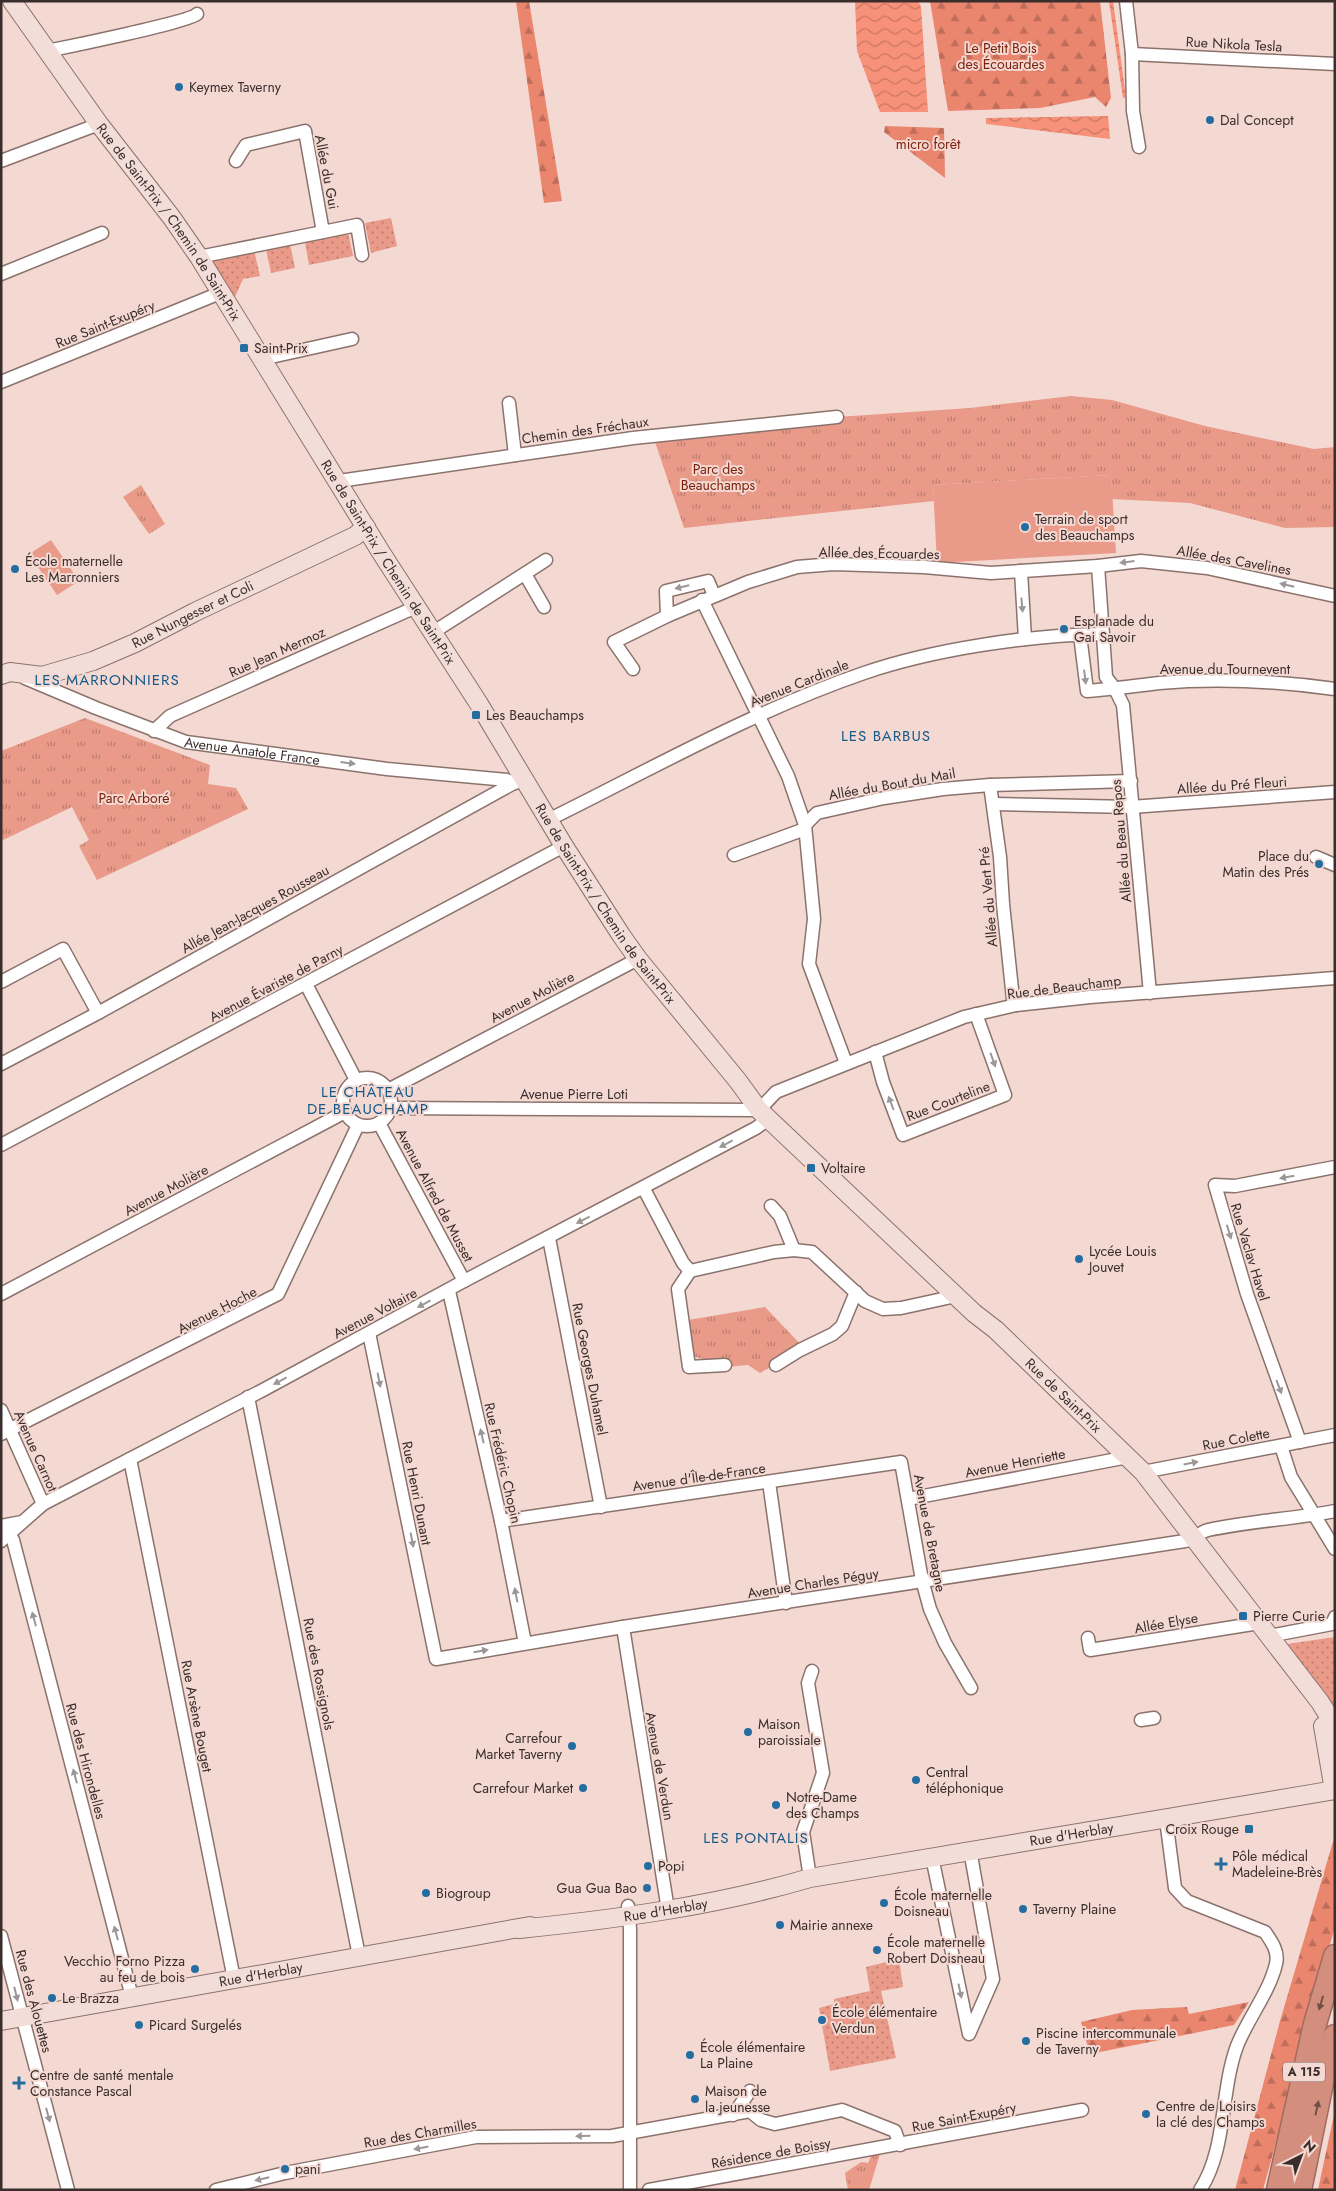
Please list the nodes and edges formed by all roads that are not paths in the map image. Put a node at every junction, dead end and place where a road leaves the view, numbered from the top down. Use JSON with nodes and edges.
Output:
{"nodes":[{"id":1,"x":12,"y":1,"type":"edge"},
{"id":2,"x":1126,"y":1,"type":"edge"},
{"id":3,"x":197,"y":14,"type":"dead end"},
{"id":4,"x":47,"y":51,"type":"junction"},
{"id":5,"x":1132,"y":54,"type":"junction"},
{"id":6,"x":1335,"y":64,"type":"edge"},
{"id":7,"x":99,"y":124,"type":"junction"},
{"id":8,"x":1139,"y":147,"type":"dead end"},
{"id":9,"x":1,"y":161,"type":"edge"},
{"id":10,"x":236,"y":161,"type":"dead end"},
{"id":11,"x":323,"y":232,"type":"junction"},
{"id":12,"x":102,"y":233,"type":"dead end"},
{"id":13,"x":362,"y":255,"type":"dead end"},
{"id":14,"x":199,"y":257,"type":"junction"},
{"id":15,"x":1,"y":274,"type":"edge"},
{"id":16,"x":220,"y":293,"type":"junction"},
{"id":17,"x":352,"y":338,"type":"dead end"},
{"id":18,"x":262,"y":359,"type":"junction"},
{"id":19,"x":1,"y":382,"type":"edge"},
{"id":20,"x":509,"y":403,"type":"dead end"},
{"id":21,"x":837,"y":417,"type":"dead end"},
{"id":22,"x":515,"y":455,"type":"junction"},
{"id":23,"x":339,"y":481,"type":"junction"},
{"id":24,"x":366,"y":527,"type":"junction"},
{"id":25,"x":546,"y":560,"type":"dead end"},
{"id":26,"x":1098,"y":566,"type":"junction"},
{"id":27,"x":1021,"y":571,"type":"junction"},
{"id":28,"x":524,"y":574,"type":"junction"},
{"id":29,"x":714,"y":595,"type":"junction"},
{"id":30,"x":1335,"y":596,"type":"edge"},
{"id":31,"x":702,"y":600,"type":"junction"},
{"id":32,"x":416,"y":607,"type":"junction"},
{"id":33,"x":544,"y":607,"type":"dead end"},
{"id":34,"x":667,"y":616,"type":"junction"},
{"id":35,"x":432,"y":633,"type":"junction"},
{"id":36,"x":1080,"y":634,"type":"junction"},
{"id":37,"x":1103,"y":634,"type":"junction"},
{"id":38,"x":1025,"y":639,"type":"junction"},
{"id":39,"x":633,"y":669,"type":"dead end"},
{"id":40,"x":4,"y":672,"type":"edge"},
{"id":41,"x":1115,"y":689,"type":"junction"},
{"id":42,"x":1335,"y":689,"type":"edge"},
{"id":43,"x":759,"y":715,"type":"junction"},
{"id":44,"x":154,"y":731,"type":"junction"},
{"id":45,"x":519,"y":781,"type":"junction"},
{"id":46,"x":1131,"y":781,"type":"junction"},
{"id":47,"x":990,"y":785,"type":"junction"},
{"id":48,"x":1335,"y":792,"type":"edge"},
{"id":49,"x":994,"y":804,"type":"junction"},
{"id":50,"x":1132,"y":807,"type":"junction"},
{"id":51,"x":548,"y":820,"type":"junction"},
{"id":52,"x":805,"y":827,"type":"junction"},
{"id":53,"x":564,"y":846,"type":"junction"},
{"id":54,"x":734,"y":855,"type":"dead end"},
{"id":55,"x":1316,"y":857,"type":"dead end"},
{"id":56,"x":1335,"y":865,"type":"edge"},
{"id":57,"x":638,"y":959,"type":"junction"},
{"id":58,"x":1335,"y":978,"type":"edge"},
{"id":59,"x":1,"y":982,"type":"edge"},
{"id":60,"x":306,"y":984,"type":"junction"},
{"id":61,"x":1150,"y":993,"type":"junction"},
{"id":62,"x":1016,"y":1005,"type":"junction"},
{"id":63,"x":98,"y":1013,"type":"junction"},
{"id":64,"x":976,"y":1014,"type":"junction"},
{"id":65,"x":875,"y":1052,"type":"junction"},
{"id":66,"x":846,"y":1063,"type":"junction"},
{"id":67,"x":1,"y":1064,"type":"edge"},
{"id":68,"x":356,"y":1080,"type":"junction"},
{"id":69,"x":388,"y":1090,"type":"junction"},
{"id":70,"x":390,"y":1108,"type":"junction"},
{"id":71,"x":345,"y":1112,"type":"junction"},
{"id":72,"x":763,"y":1114,"type":"junction"},
{"id":73,"x":379,"y":1123,"type":"junction"},
{"id":74,"x":358,"y":1124,"type":"junction"},
{"id":75,"x":1,"y":1145,"type":"edge"},
{"id":76,"x":1335,"y":1167,"type":"edge"},
{"id":77,"x":644,"y":1189,"type":"junction"},
{"id":78,"x":771,"y":1206,"type":"dead end"},
{"id":79,"x":549,"y":1238,"type":"junction"},
{"id":80,"x":794,"y":1250,"type":"junction"},
{"id":81,"x":690,"y":1271,"type":"junction"},
{"id":82,"x":464,"y":1282,"type":"junction"},
{"id":83,"x":449,"y":1291,"type":"junction"},
{"id":84,"x":856,"y":1292,"type":"junction"},
{"id":85,"x":1,"y":1294,"type":"edge"},
{"id":86,"x":956,"y":1296,"type":"junction"},
{"id":87,"x":369,"y":1333,"type":"junction"},
{"id":88,"x":776,"y":1365,"type":"dead end"},
{"id":89,"x":725,"y":1366,"type":"dead end"},
{"id":90,"x":248,"y":1398,"type":"junction"},
{"id":91,"x":1,"y":1410,"type":"edge"},
{"id":92,"x":6,"y":1433,"type":"edge"},
{"id":93,"x":1335,"y":1436,"type":"edge"},
{"id":94,"x":1300,"y":1442,"type":"junction"},
{"id":95,"x":1281,"y":1446,"type":"junction"},
{"id":96,"x":1128,"y":1457,"type":"junction"},
{"id":97,"x":130,"y":1460,"type":"junction"},
{"id":98,"x":901,"y":1462,"type":"joint"},
{"id":99,"x":1143,"y":1472,"type":"junction"},
{"id":100,"x":769,"y":1482,"type":"junction"},
{"id":101,"x":908,"y":1499,"type":"junction"},
{"id":102,"x":44,"y":1504,"type":"junction"},
{"id":103,"x":601,"y":1507,"type":"junction"},
{"id":104,"x":1335,"y":1511,"type":"edge"},
{"id":105,"x":1312,"y":1514,"type":"junction"},
{"id":106,"x":501,"y":1521,"type":"junction"},
{"id":107,"x":4,"y":1534,"type":"edge"},
{"id":108,"x":1194,"y":1539,"type":"junction"},
{"id":109,"x":1333,"y":1542,"type":"edge"},
{"id":110,"x":922,"y":1580,"type":"junction"},
{"id":111,"x":786,"y":1603,"type":"junction"},
{"id":112,"x":1335,"y":1617,"type":"edge"},
{"id":113,"x":623,"y":1627,"type":"junction"},
{"id":114,"x":1264,"y":1629,"type":"junction"},
{"id":115,"x":1088,"y":1638,"type":"dead end"},
{"id":116,"x":525,"y":1643,"type":"junction"},
{"id":117,"x":436,"y":1659,"type":"joint"},
{"id":118,"x":812,"y":1671,"type":"dead end"},
{"id":119,"x":971,"y":1688,"type":"dead end"},
{"id":120,"x":1321,"y":1705,"type":"junction"},
{"id":121,"x":1154,"y":1718,"type":"dead end"},
{"id":122,"x":1141,"y":1720,"type":"dead end"},
{"id":123,"x":1335,"y":1740,"type":"edge"},
{"id":124,"x":1334,"y":1790,"type":"edge"},
{"id":125,"x":1166,"y":1819,"type":"junction"},
{"id":126,"x":970,"y":1850,"type":"junction"},
{"id":127,"x":932,"y":1857,"type":"junction"},
{"id":128,"x":810,"y":1878,"type":"junction"},
{"id":129,"x":667,"y":1905,"type":"junction"},
{"id":130,"x":628,"y":1911,"type":"junction"},
{"id":131,"x":1,"y":1936,"type":"edge"},
{"id":132,"x":359,"y":1956,"type":"junction"},
{"id":133,"x":1335,"y":1956,"type":"edge"},
{"id":134,"x":234,"y":1979,"type":"junction"},
{"id":135,"x":132,"y":1997,"type":"junction"},
{"id":136,"x":22,"y":2018,"type":"junction"},
{"id":137,"x":1,"y":2021,"type":"edge"},
{"id":138,"x":1335,"y":2036,"type":"edge"},
{"id":139,"x":1082,"y":2110,"type":"dead end"},
{"id":140,"x":750,"y":2111,"type":"junction"},
{"id":141,"x":733,"y":2115,"type":"junction"},
{"id":142,"x":631,"y":2133,"type":"junction"},
{"id":143,"x":900,"y":2145,"type":"junction"},
{"id":144,"x":68,"y":2190,"type":"edge"},
{"id":145,"x":216,"y":2190,"type":"edge"},
{"id":146,"x":630,"y":2190,"type":"edge"},
{"id":147,"x":649,"y":2190,"type":"edge"},
{"id":148,"x":1200,"y":2190,"type":"edge"},
{"id":149,"x":1278,"y":2190,"type":"edge"},
{"id":150,"x":1300,"y":2190,"type":"edge"}],
"edges":[{"from":1,"to":4,"type":"street","name":"Rue de Saint-Prix / Chemin de Saint-Prix"},
{"from":2,"to":5,"type":"street"},
{"from":3,"to":4,"type":"street"},
{"from":4,"to":7,"type":"street","name":"Rue de Saint-Prix / Chemin de Saint-Prix"},
{"from":5,"to":6,"type":"street","name":"Rue Nikola Tesla"},
{"from":5,"to":8,"type":"street"},
{"from":7,"to":9,"type":"street"},
{"from":7,"to":14,"type":"street","name":"Rue de Saint-Prix / Chemin de Saint-Prix"},
{"from":10,"to":11,"type":"street","name":"Allée du Gui"},
{"from":11,"to":13,"type":"street","name":"Allée du Gui"},
{"from":11,"to":14,"type":"street"},
{"from":12,"to":15,"type":"street"},
{"from":14,"to":16,"type":"street","name":"Rue de Saint-Prix / Chemin de Saint-Prix"},
{"from":16,"to":18,"type":"street","name":"Rue de Saint-Prix / Chemin de Saint-Prix"},
{"from":16,"to":19,"type":"street","name":"Rue Saint-Exupéry"},
{"from":17,"to":18,"type":"street"},
{"from":18,"to":23,"type":"street","name":"Rue de Saint-Prix / Chemin de Saint-Prix"},
{"from":20,"to":22,"type":"street"},
{"from":21,"to":22,"type":"street","name":"Chemin des Fréchaux"},
{"from":22,"to":23,"type":"street","name":"Chemin des Fréchaux"},
{"from":23,"to":24,"type":"street","name":"Rue de Saint-Prix / Chemin de Saint-Prix"},
{"from":24,"to":32,"type":"street","name":"Rue de Saint-Prix / Chemin de Saint-Prix"},
{"from":24,"to":40,"type":"street","name":"Rue Nungesser et Coli"},
{"from":25,"to":28,"type":"street"},
{"from":26,"to":27,"type":"street","name":"Allée des Écouardes"},
{"from":30,"to":26,"type":"street","name":"Allée des Cavelines","one_way":true},
{"from":26,"to":37,"type":"street"},
{"from":27,"to":29,"type":"street","name":"Allée des Écouardes"},
{"from":27,"to":38,"type":"street","one_way":true},
{"from":28,"to":33,"type":"street"},
{"from":28,"to":35,"type":"street"},
{"from":29,"to":31,"type":"street","name":"Allée des Écouardes"},
{"from":29,"to":34,"type":"street","one_way":true},
{"from":31,"to":34,"type":"street","name":"Allée des Écouardes"},
{"from":31,"to":43,"type":"street"},
{"from":32,"to":35,"type":"street","name":"Rue de Saint-Prix / Chemin de Saint-Prix"},
{"from":32,"to":44,"type":"street","name":"Rue Jean Mermoz"},
{"from":34,"to":39,"type":"street","name":"Allée des Écouardes"},
{"from":35,"to":45,"type":"street","name":"Rue de Saint-Prix / Chemin de Saint-Prix"},
{"from":36,"to":37,"type":"street","name":"Avenue Cardinale"},
{"from":36,"to":38,"type":"street","name":"Avenue Cardinale"},
{"from":36,"to":41,"type":"street","name":"Avenue du Tournevent","one_way":true},
{"from":37,"to":41,"type":"street","name":"Allée du Beau Repos"},
{"from":38,"to":43,"type":"street","name":"Avenue Cardinale"},
{"from":40,"to":44,"type":"street","name":"Avenue Anatole France"},
{"from":41,"to":42,"type":"street","name":"Avenue du Tournevent"},
{"from":41,"to":46,"type":"street","name":"Allée du Beau Repos"},
{"from":43,"to":51,"type":"street","name":"Avenue Cardinale"},
{"from":43,"to":52,"type":"street"},
{"from":44,"to":45,"type":"street","name":"Avenue Anatole France","one_way":true},
{"from":45,"to":51,"type":"street","name":"Rue de Saint-Prix / Chemin de Saint-Prix"},
{"from":45,"to":63,"type":"street","name":"Allée Jean-Jacques Rousseau"},
{"from":46,"to":47,"type":"street","name":"Allée du Bout du Mail"},
{"from":46,"to":50,"type":"street","name":"Allée du Beau Repos"},
{"from":47,"to":49,"type":"street","name":"Allée du Vert Pré"},
{"from":47,"to":52,"type":"street","name":"Allée du Bout du Mail"},
{"from":48,"to":50,"type":"street","name":"Allée du Pré Fleuri"},
{"from":49,"to":50,"type":"street","name":"Allée du Pré Fleuri"},
{"from":49,"to":62,"type":"street","name":"Allée du Vert Pré"},
{"from":50,"to":61,"type":"street","name":"Allée du Beau Repos"},
{"from":51,"to":53,"type":"street","name":"Rue de Saint-Prix / Chemin de Saint-Prix"},
{"from":52,"to":54,"type":"street","name":"Allée du Bout du Mail"},
{"from":52,"to":66,"type":"street"},
{"from":53,"to":57,"type":"street","name":"Rue de Saint-Prix / Chemin de Saint-Prix"},
{"from":53,"to":60,"type":"street","name":"Avenue Évariste de Parny"},
{"from":55,"to":56,"type":"street"},
{"from":57,"to":69,"type":"street","name":"Avenue Molière"},
{"from":57,"to":72,"type":"street","name":"Rue de Saint-Prix / Chemin de Saint-Prix"},
{"from":58,"to":61,"type":"street","name":"Rue de Beauchamp"},
{"from":59,"to":63,"type":"street"},
{"from":60,"to":68,"type":"street"},
{"from":60,"to":75,"type":"street","name":"Avenue Évariste de Parny"},
{"from":61,"to":62,"type":"street","name":"Rue de Beauchamp"},
{"from":62,"to":64,"type":"street","name":"Rue de Beauchamp"},
{"from":63,"to":67,"type":"street","name":"Allée Jean-Jacques Rousseau"},
{"from":64,"to":65,"type":"street","name":"Rue de Beauchamp"},
{"from":64,"to":65,"type":"street","name":"Rue Courteline","one_way":true},
{"from":65,"to":66,"type":"street","name":"Rue de Beauchamp"},
{"from":66,"to":72,"type":"street","name":"Rue de Beauchamp"},
{"from":68,"to":69,"type":"street"},
{"from":68,"to":71,"type":"street"},
{"from":69,"to":70,"type":"street"},
{"from":70,"to":72,"type":"street","name":"Avenue Pierre Loti"},
{"from":70,"to":73,"type":"street"},
{"from":71,"to":74,"type":"street"},
{"from":71,"to":85,"type":"street","name":"Avenue Molière"},
{"from":72,"to":77,"type":"street","name":"Avenue Voltaire","one_way":true},
{"from":72,"to":86,"type":"street","name":"Rue de Saint-Prix"},
{"from":73,"to":74,"type":"street"},
{"from":73,"to":82,"type":"street","name":"Avenue Alfred de Musset"},
{"from":74,"to":92,"type":"street","name":"Avenue Hoche"},
{"from":76,"to":94,"type":"street","name":"Rue Vaclav Havel","one_way":true},
{"from":77,"to":79,"type":"street","name":"Avenue Voltaire","one_way":true},
{"from":77,"to":81,"type":"street"},
{"from":78,"to":80,"type":"street"},
{"from":79,"to":82,"type":"street","name":"Avenue Voltaire"},
{"from":79,"to":103,"type":"street","name":"Rue Georges Duhamel"},
{"from":80,"to":81,"type":"street"},
{"from":80,"to":84,"type":"street"},
{"from":81,"to":89,"type":"street"},
{"from":82,"to":83,"type":"street","name":"Avenue Voltaire"},
{"from":83,"to":87,"type":"street","name":"Avenue Voltaire","one_way":true},
{"from":106,"to":83,"type":"street","name":"Rue Frédéric Chopin","one_way":true},
{"from":84,"to":86,"type":"street"},
{"from":84,"to":88,"type":"street"},
{"from":86,"to":96,"type":"street","name":"Rue de Saint-Prix"},
{"from":87,"to":90,"type":"street","name":"Avenue Voltaire","one_way":true},
{"from":87,"to":117,"type":"street","name":"Rue Henri Dunant","one_way":true},
{"from":90,"to":97,"type":"street","name":"Avenue Voltaire"},
{"from":90,"to":132,"type":"street","name":"Rue des Rossignols"},
{"from":91,"to":92,"type":"street","name":"Avenue Carnot"},
{"from":92,"to":102,"type":"street","name":"Avenue Carnot"},
{"from":93,"to":94,"type":"street","name":"Rue Colette"},
{"from":94,"to":95,"type":"street","name":"Rue Colette"},
{"from":99,"to":95,"type":"street","name":"Rue Colette","one_way":true},
{"from":95,"to":105,"type":"street"},
{"from":96,"to":99,"type":"street","name":"Rue de Saint-Prix"},
{"from":96,"to":101,"type":"street","name":"Avenue Henriette"},
{"from":97,"to":102,"type":"street","name":"Avenue Voltaire"},
{"from":97,"to":134,"type":"street","name":"Rue Arsène Bouget"},
{"from":98,"to":100,"type":"street","name":"Avenue d'Île-de-France"},
{"from":98,"to":101,"type":"street","name":"Avenue de Bretagne"},
{"from":99,"to":108,"type":"street","name":"Rue de Saint-Prix"},
{"from":100,"to":103,"type":"street","name":"Avenue d'Île-de-France"},
{"from":100,"to":111,"type":"street"},
{"from":101,"to":110,"type":"street","name":"Avenue de Bretagne"},
{"from":102,"to":107,"type":"street","name":"Avenue Voltaire"},
{"from":103,"to":106,"type":"street","name":"Avenue d'Île-de-France"},
{"from":104,"to":105,"type":"street","name":"Avenue Charles Péguy"},
{"from":105,"to":108,"type":"street","name":"Avenue Charles Péguy"},
{"from":105,"to":109,"type":"street"},
{"from":116,"to":106,"type":"street","name":"Rue Frédéric Chopin","one_way":true},
{"from":135,"to":107,"type":"street","name":"Rue des Hirondelles","one_way":true},
{"from":108,"to":110,"type":"street","name":"Avenue Charles Péguy"},
{"from":108,"to":114,"type":"street","name":"Rue de Saint-Prix"},
{"from":110,"to":111,"type":"street","name":"Avenue Charles Péguy"},
{"from":110,"to":119,"type":"street","name":"Avenue de Bretagne"},
{"from":111,"to":113,"type":"street","name":"Avenue Charles Péguy"},
{"from":112,"to":114,"type":"street"},
{"from":113,"to":116,"type":"street","name":"Avenue Charles Péguy"},
{"from":113,"to":129,"type":"street","name":"Avenue de Verdun"},
{"from":114,"to":115,"type":"street","name":"Allée Elyse"},
{"from":114,"to":120,"type":"street","name":"Rue de Saint-Prix"},
{"from":117,"to":116,"type":"street","name":"Avenue Charles Péguy","one_way":true},
{"from":118,"to":128,"type":"street"},
{"from":120,"to":123,"type":"street","name":"Rue de Saint-Prix"},
{"from":120,"to":124,"type":"street"},
{"from":121,"to":122,"type":"street"},
{"from":124,"to":125,"type":"street","name":"Rue d'Herblay"},
{"from":125,"to":126,"type":"street","name":"Rue d'Herblay"},
{"from":125,"to":148,"type":"street"},
{"from":126,"to":127,"type":"street","name":"Rue d'Herblay"},
{"from":127,"to":126,"type":"street","one_way":true},
{"from":127,"to":128,"type":"street","name":"Rue d'Herblay"},
{"from":128,"to":129,"type":"street","name":"Rue d'Herblay"},
{"from":129,"to":130,"type":"street","name":"Rue d'Herblay"},
{"from":130,"to":132,"type":"street","name":"Rue d'Herblay"},
{"from":130,"to":142,"type":"street"},
{"from":131,"to":136,"type":"street","name":"Rue des Alouettes","one_way":true},
{"from":132,"to":134,"type":"street","name":"Rue d'Herblay"},
{"from":133,"to":149,"type":"highway","number":"A 115","one_way":true},
{"from":134,"to":135,"type":"street","name":"Rue d'Herblay"},
{"from":135,"to":136,"type":"street","name":"Rue d'Herblay"},
{"from":136,"to":137,"type":"street","name":"Rue d'Herblay"},
{"from":136,"to":144,"type":"street","name":"Rue des Alouettes","one_way":true},
{"from":150,"to":138,"type":"highway","number":"A 115","one_way":true},
{"from":139,"to":143,"type":"street","name":"Rue Saint-Exupéry"},
{"from":140,"to":141,"type":"street"},
{"from":140,"to":141,"type":"street"},
{"from":140,"to":143,"type":"street","name":"Rue Saint-Exupéry"},
{"from":141,"to":142,"type":"street"},
{"from":142,"to":145,"type":"street","name":"Rue des Charmilles","one_way":true},
{"from":142,"to":146,"type":"street"},
{"from":143,"to":147,"type":"street","name":"Résidence de Boissy"}]}
